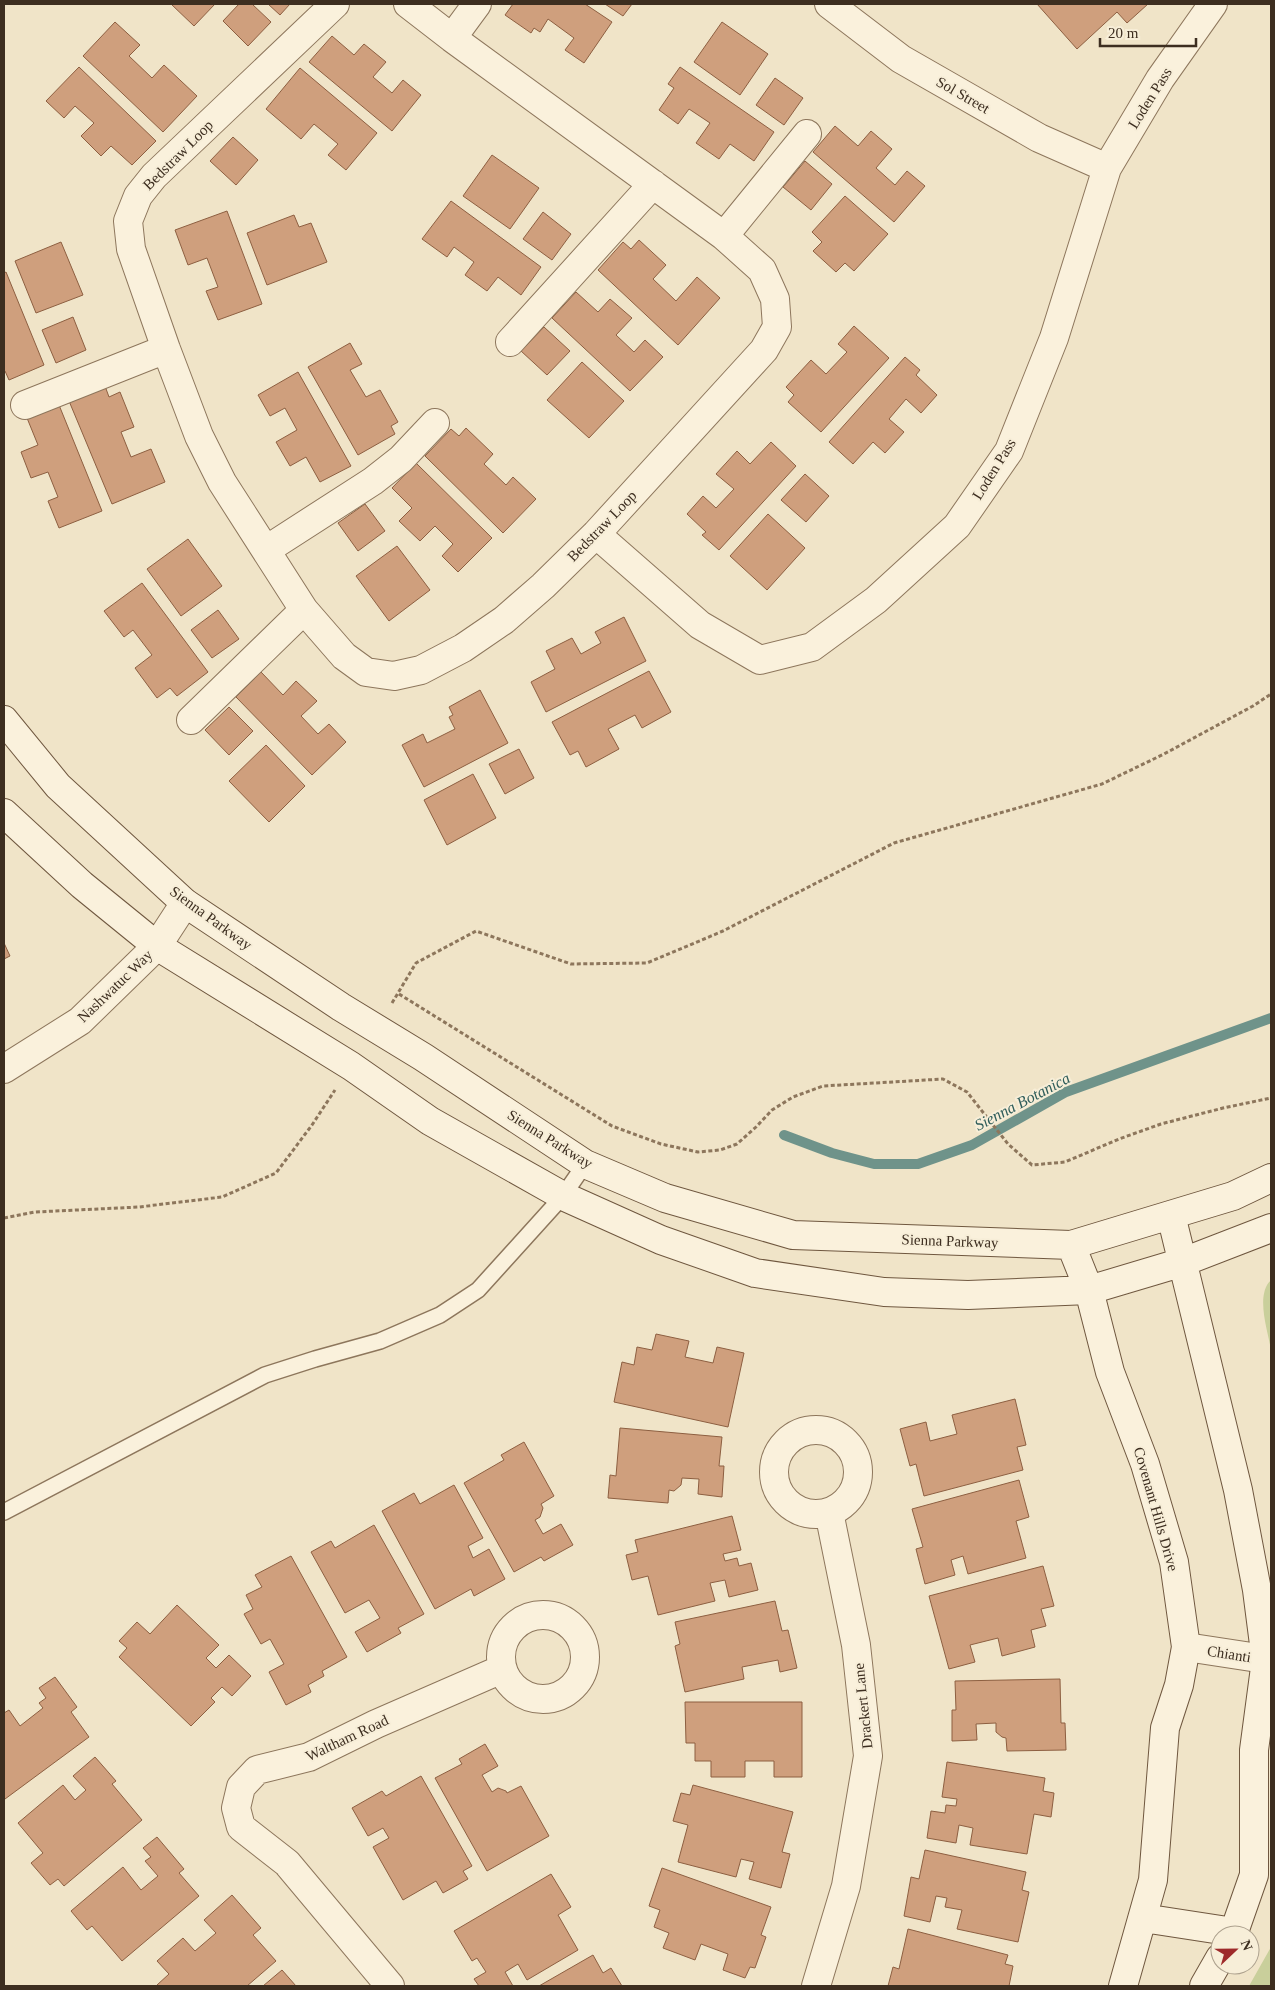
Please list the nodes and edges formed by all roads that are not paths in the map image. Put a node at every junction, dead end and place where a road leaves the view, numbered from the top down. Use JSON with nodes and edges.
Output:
{"nodes":[{"id":1,"x":335,"y":4,"type":"edge"},
{"id":2,"x":408,"y":4,"type":"edge"},
{"id":3,"x":477,"y":4,"type":"edge"},
{"id":4,"x":829,"y":4,"type":"edge"},
{"id":5,"x":1213,"y":4,"type":"edge"},
{"id":6,"x":452,"y":38,"type":"junction"},
{"id":7,"x":807,"y":134,"type":"dead end"},
{"id":8,"x":1108,"y":168,"type":"junction"},
{"id":9,"x":653,"y":184,"type":"junction"},
{"id":10,"x":724,"y":236,"type":"junction"},
{"id":11,"x":510,"y":342,"type":"dead end"},
{"id":12,"x":166,"y":349,"type":"junction"},
{"id":13,"x":25,"y":405,"type":"dead end"},
{"id":14,"x":435,"y":423,"type":"dead end"},
{"id":15,"x":596,"y":534,"type":"junction"},
{"id":16,"x":266,"y":550,"type":"junction"},
{"id":17,"x":304,"y":610,"type":"junction"},
{"id":18,"x":4,"y":720,"type":"edge"},
{"id":19,"x":191,"y":720,"type":"dead end"},
{"id":20,"x":4,"y":814,"type":"edge"},
{"id":21,"x":185,"y":903,"type":"junction"},
{"id":22,"x":157,"y":946,"type":"junction"},
{"id":23,"x":4,"y":1069,"type":"edge"},
{"id":24,"x":585,"y":1164,"type":"junction"},
{"id":25,"x":1271,"y":1178,"type":"edge"},
{"id":26,"x":563,"y":1196,"type":"junction"},
{"id":27,"x":1170,"y":1215,"type":"junction"},
{"id":28,"x":1271,"y":1228,"type":"edge"},
{"id":29,"x":1071,"y":1245,"type":"junction"},
{"id":30,"x":1183,"y":1262,"type":"junction"},
{"id":31,"x":1089,"y":1290,"type":"junction"},
{"id":32,"x":4,"y":1512,"type":"edge"},
{"id":33,"x":829,"y":1512,"type":"dead end"},
{"id":34,"x":1186,"y":1647,"type":"junction"},
{"id":35,"x":1268,"y":1660,"type":"edge"},
{"id":36,"x":502,"y":1669,"type":"dead end"},
{"id":37,"x":1144,"y":1918,"type":"junction"},
{"id":38,"x":1236,"y":1925,"type":"edge"},
{"id":39,"x":1210,"y":1929,"type":"edge"},
{"id":40,"x":1210,"y":1975,"type":"edge"},
{"id":41,"x":390,"y":1986,"type":"edge"},
{"id":42,"x":816,"y":1986,"type":"edge"},
{"id":43,"x":1123,"y":1986,"type":"edge"},
{"id":44,"x":1204,"y":1986,"type":"edge"}],
"edges":[{"from":1,"to":12,"type":"street","name":"Bedstraw Loop"},
{"from":2,"to":6,"type":"street","name":"Bedstraw Loop"},
{"from":3,"to":6,"type":"street"},
{"from":4,"to":8,"type":"street","name":"Sol Street"},
{"from":5,"to":8,"type":"street","name":"Loden Pass"},
{"from":6,"to":9,"type":"street","name":"Bedstraw Loop"},
{"from":7,"to":10,"type":"street"},
{"from":8,"to":15,"type":"street","name":"Loden Pass"},
{"from":9,"to":10,"type":"street","name":"Bedstraw Loop"},
{"from":9,"to":11,"type":"street"},
{"from":10,"to":15,"type":"street","name":"Bedstraw Loop"},
{"from":12,"to":13,"type":"street"},
{"from":12,"to":16,"type":"street","name":"Bedstraw Loop"},
{"from":14,"to":16,"type":"street"},
{"from":15,"to":17,"type":"street","name":"Bedstraw Loop"},
{"from":16,"to":17,"type":"street","name":"Bedstraw Loop"},
{"from":17,"to":19,"type":"street"},
{"from":18,"to":21,"type":"street","name":"Sienna Parkway"},
{"from":20,"to":22,"type":"street"},
{"from":21,"to":22,"type":"street","name":"Nashwatuc Way"},
{"from":21,"to":24,"type":"street","name":"Sienna Parkway"},
{"from":22,"to":23,"type":"street","name":"Nashwatuc Way"},
{"from":22,"to":26,"type":"street"},
{"from":24,"to":26,"type":"lane"},
{"from":24,"to":29,"type":"street","name":"Sienna Parkway"},
{"from":25,"to":27,"type":"street","name":"Sienna Parkway"},
{"from":26,"to":31,"type":"street"},
{"from":26,"to":32,"type":"lane"},
{"from":27,"to":29,"type":"street","name":"Sienna Parkway"},
{"from":27,"to":30,"type":"street"},
{"from":28,"to":30,"type":"street"},
{"from":29,"to":31,"type":"street","name":"Covenant Hills Drive"},
{"from":30,"to":31,"type":"street"},
{"from":30,"to":35,"type":"street"},
{"from":31,"to":34,"type":"street","name":"Covenant Hills Drive"},
{"from":33,"to":42,"type":"street","name":"Drackert Lane"},
{"from":34,"to":35,"type":"street","name":"Chianti"},
{"from":34,"to":37,"type":"street","name":"Covenant Hills Drive"},
{"from":35,"to":38,"type":"street"},
{"from":36,"to":41,"type":"street","name":"Waltham Road"},
{"from":37,"to":39,"type":"street"},
{"from":37,"to":43,"type":"street","name":"Covenant Hills Drive"},
{"from":40,"to":44,"type":"street"}]}
